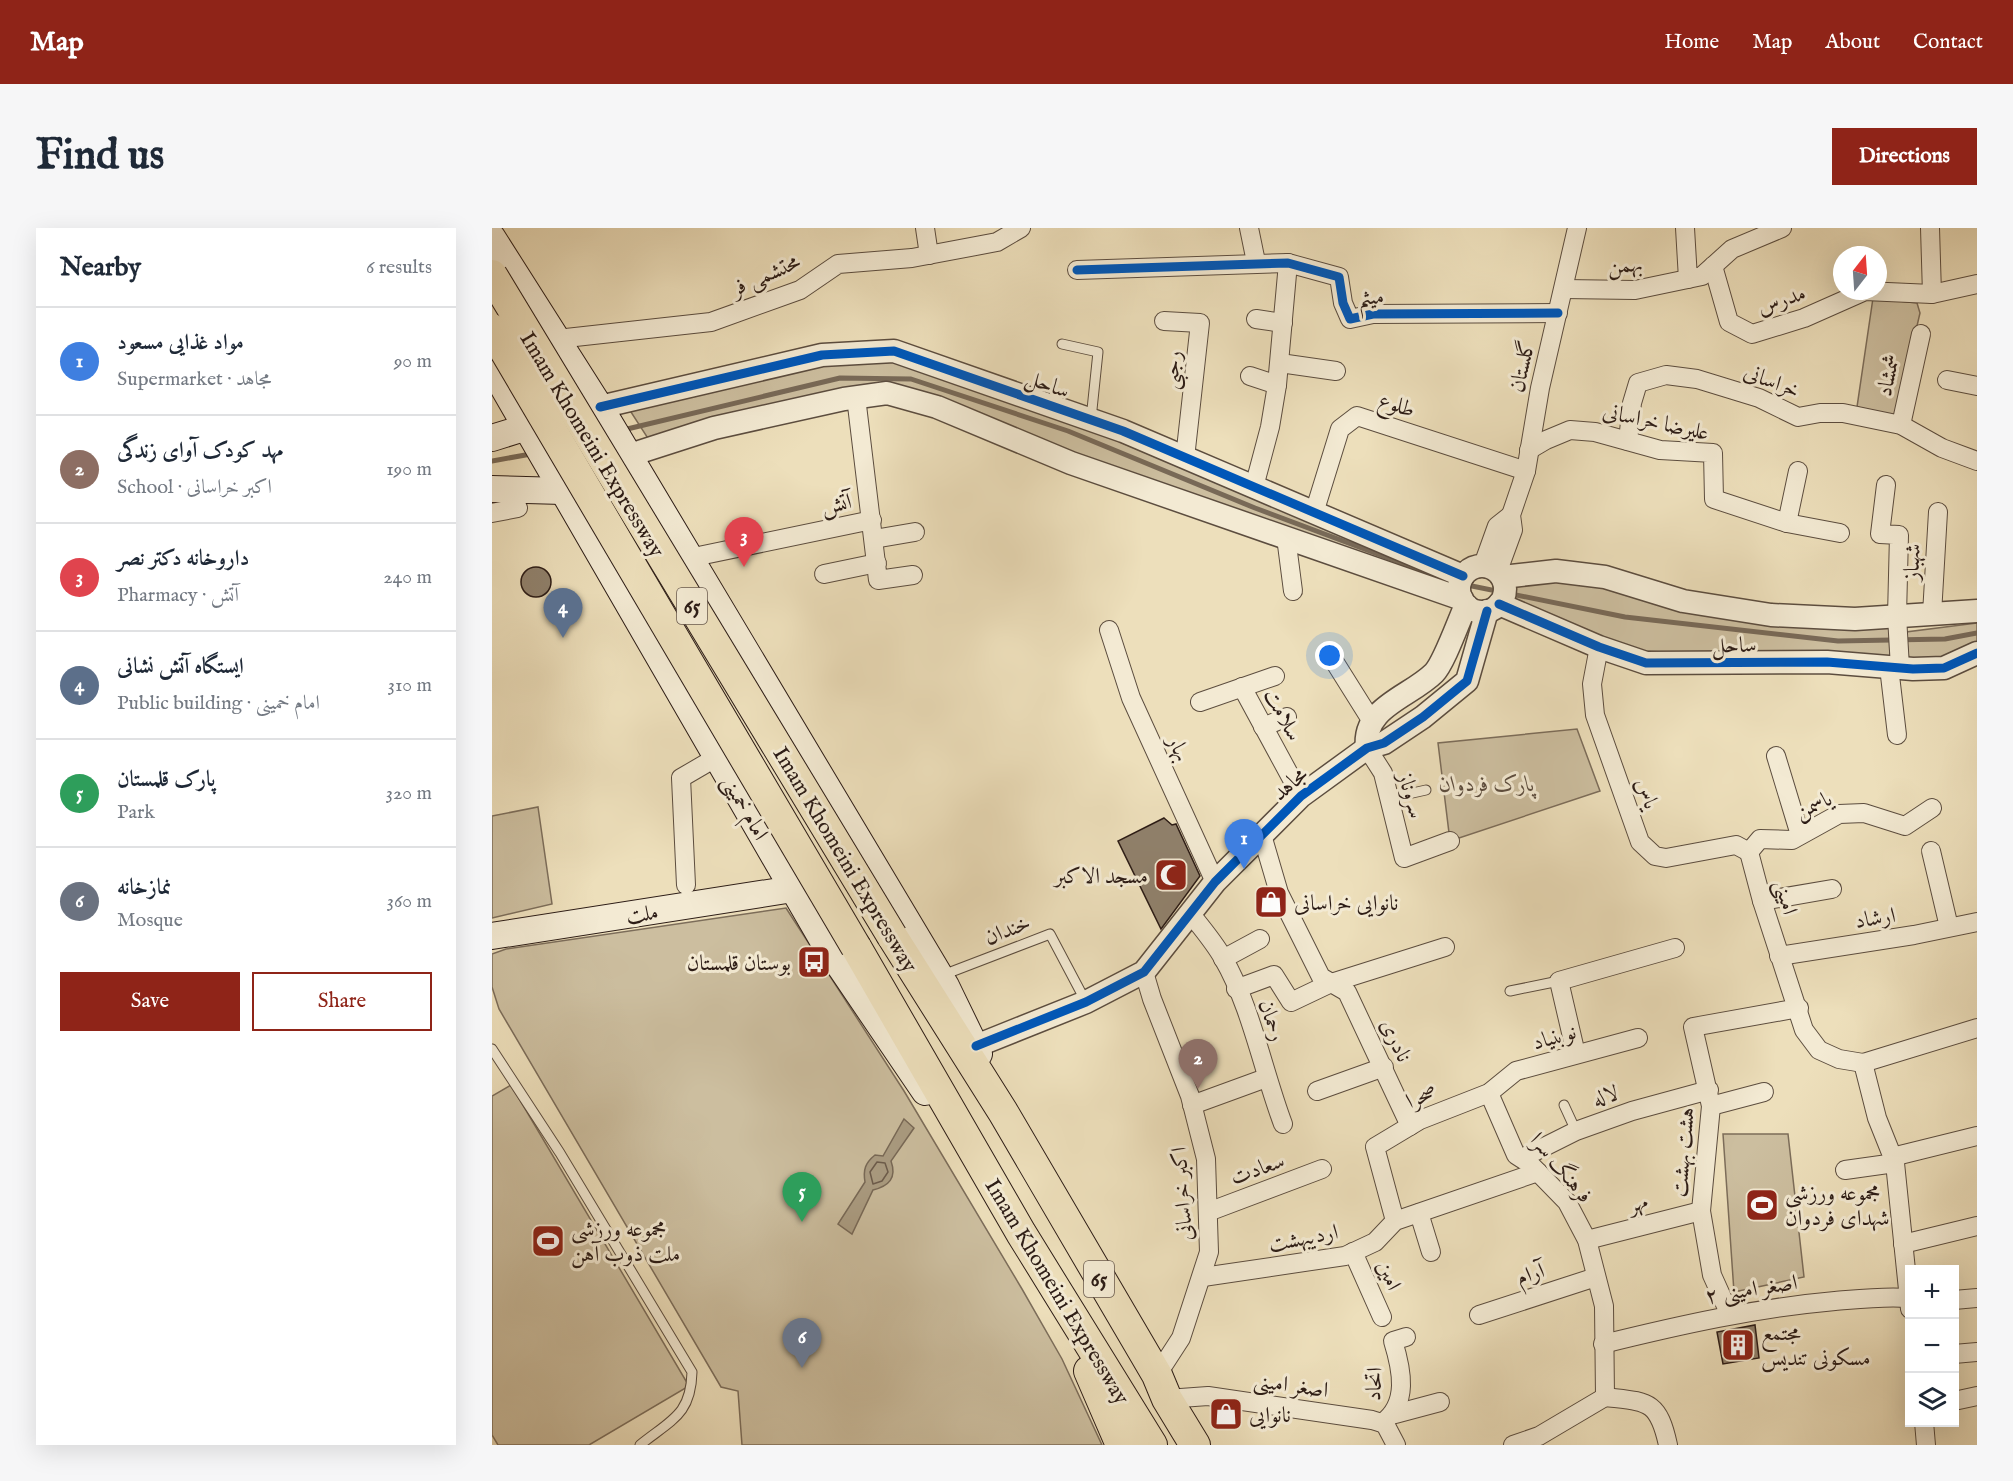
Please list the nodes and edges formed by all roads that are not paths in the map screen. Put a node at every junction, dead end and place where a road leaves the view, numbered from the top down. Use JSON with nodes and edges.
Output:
{"nodes":[{"id":1,"x":925,"y":228,"type":"edge"},
{"id":2,"x":1021,"y":228,"type":"edge"},
{"id":3,"x":1249,"y":228,"type":"edge"},
{"id":4,"x":1577,"y":228,"type":"edge"},
{"id":5,"x":1685,"y":228,"type":"edge"},
{"id":6,"x":1782,"y":228,"type":"edge"},
{"id":7,"x":1930,"y":228,"type":"edge"},
{"id":8,"x":492,"y":237,"type":"edge"},
{"id":9,"x":930,"y":255,"type":"junction"},
{"id":10,"x":1256,"y":262,"type":"junction"},
{"id":11,"x":1288,"y":263,"type":"junction"},
{"id":12,"x":1713,"y":266,"type":"junction"},
{"id":13,"x":1077,"y":270,"type":"dead end"},
{"id":14,"x":492,"y":275,"type":"edge"},
{"id":15,"x":1688,"y":279,"type":"junction"},
{"id":16,"x":1977,"y":284,"type":"edge"},
{"id":17,"x":1564,"y":290,"type":"junction"},
{"id":18,"x":1932,"y":294,"type":"junction"},
{"id":19,"x":1558,"y":313,"type":"junction"},
{"id":20,"x":1256,"y":319,"type":"dead end"},
{"id":21,"x":1164,"y":321,"type":"dead end"},
{"id":22,"x":1283,"y":322,"type":"junction"},
{"id":23,"x":492,"y":329,"type":"edge"},
{"id":24,"x":1921,"y":334,"type":"dead end"},
{"id":25,"x":557,"y":339,"type":"junction"},
{"id":26,"x":1062,"y":344,"type":"dead end"},
{"id":27,"x":1280,"y":363,"type":"junction"},
{"id":28,"x":492,"y":368,"type":"edge"},
{"id":29,"x":1336,"y":371,"type":"dead end"},
{"id":30,"x":1250,"y":376,"type":"dead end"},
{"id":31,"x":1947,"y":380,"type":"dead end"},
{"id":32,"x":1276,"y":385,"type":"junction"},
{"id":33,"x":1977,"y":386,"type":"edge"},
{"id":34,"x":856,"y":397,"type":"junction"},
{"id":35,"x":600,"y":407,"type":"junction"},
{"id":36,"x":1091,"y":419,"type":"junction"},
{"id":37,"x":1901,"y":425,"type":"junction"},
{"id":38,"x":527,"y":428,"type":"junction"},
{"id":39,"x":492,"y":438,"type":"edge"},
{"id":40,"x":1628,"y":441,"type":"junction"},
{"id":41,"x":1529,"y":450,"type":"junction"},
{"id":42,"x":627,"y":456,"type":"junction"},
{"id":43,"x":1185,"y":458,"type":"junction"},
{"id":44,"x":1977,"y":461,"type":"edge"},
{"id":45,"x":1526,"y":471,"type":"junction"},
{"id":46,"x":1798,"y":471,"type":"dead end"},
{"id":47,"x":1886,"y":485,"type":"dead end"},
{"id":48,"x":1254,"y":487,"type":"junction"},
{"id":49,"x":492,"y":489,"type":"edge"},
{"id":50,"x":563,"y":491,"type":"junction"},
{"id":51,"x":518,"y":508,"type":"dead end"},
{"id":52,"x":1938,"y":512,"type":"dead end"},
{"id":53,"x":492,"y":513,"type":"edge"},
{"id":54,"x":1314,"y":513,"type":"junction"},
{"id":55,"x":872,"y":520,"type":"junction"},
{"id":56,"x":1787,"y":523,"type":"junction"},
{"id":57,"x":915,"y":532,"type":"dead end"},
{"id":58,"x":1840,"y":533,"type":"dead end"},
{"id":59,"x":1286,"y":537,"type":"junction"},
{"id":60,"x":874,"y":539,"type":"junction"},
{"id":61,"x":688,"y":558,"type":"junction"},
{"id":62,"x":1494,"y":571,"type":"junction"},
{"id":63,"x":878,"y":572,"type":"junction"},
{"id":64,"x":824,"y":574,"type":"dead end"},
{"id":65,"x":913,"y":575,"type":"dead end"},
{"id":66,"x":1463,"y":576,"type":"junction"},
{"id":67,"x":702,"y":581,"type":"junction"},
{"id":68,"x":1293,"y":591,"type":"dead end"},
{"id":69,"x":1479,"y":605,"type":"junction"},
{"id":70,"x":1977,"y":611,"type":"edge"},
{"id":71,"x":1932,"y":614,"type":"junction"},
{"id":72,"x":723,"y":615,"type":"junction"},
{"id":73,"x":1897,"y":616,"type":"junction"},
{"id":74,"x":638,"y":620,"type":"junction"},
{"id":75,"x":1109,"y":630,"type":"dead end"},
{"id":76,"x":1599,"y":647,"type":"junction"},
{"id":77,"x":655,"y":650,"type":"junction"},
{"id":78,"x":1977,"y":653,"type":"edge"},
{"id":79,"x":1334,"y":660,"type":"dead end"},
{"id":80,"x":1895,"y":667,"type":"junction"},
{"id":81,"x":1275,"y":676,"type":"dead end"},
{"id":82,"x":1242,"y":687,"type":"junction"},
{"id":83,"x":1200,"y":702,"type":"dead end"},
{"id":84,"x":1287,"y":717,"type":"dead end"},
{"id":85,"x":1371,"y":720,"type":"junction"},
{"id":86,"x":1263,"y":727,"type":"junction"},
{"id":87,"x":1897,"y":735,"type":"dead end"},
{"id":88,"x":1367,"y":748,"type":"junction"},
{"id":89,"x":1776,"y":756,"type":"dead end"},
{"id":90,"x":717,"y":757,"type":"junction"},
{"id":91,"x":1426,"y":790,"type":"dead end"},
{"id":92,"x":1301,"y":796,"type":"junction"},
{"id":93,"x":1390,"y":798,"type":"junction"},
{"id":94,"x":1932,"y":808,"type":"dead end"},
{"id":95,"x":1262,"y":835,"type":"junction"},
{"id":96,"x":1800,"y":835,"type":"junction"},
{"id":97,"x":1450,"y":841,"type":"dead end"},
{"id":98,"x":1931,"y":851,"type":"dead end"},
{"id":99,"x":1749,"y":852,"type":"junction"},
{"id":100,"x":1215,"y":882,"type":"junction"},
{"id":101,"x":686,"y":885,"type":"dead end"},
{"id":102,"x":793,"y":889,"type":"junction"},
{"id":103,"x":1832,"y":889,"type":"dead end"},
{"id":104,"x":1762,"y":901,"type":"junction"},
{"id":105,"x":1190,"y":913,"type":"junction"},
{"id":106,"x":1977,"y":922,"type":"edge"},
{"id":107,"x":1949,"y":927,"type":"junction"},
{"id":108,"x":492,"y":936,"type":"edge"},
{"id":109,"x":1260,"y":939,"type":"dead end"},
{"id":110,"x":1445,"y":947,"type":"dead end"},
{"id":111,"x":1675,"y":948,"type":"dead end"},
{"id":112,"x":1779,"y":956,"type":"junction"},
{"id":113,"x":1223,"y":959,"type":"junction"},
{"id":114,"x":1144,"y":972,"type":"junction"},
{"id":115,"x":940,"y":976,"type":"junction"},
{"id":116,"x":1559,"y":981,"type":"junction"},
{"id":117,"x":1331,"y":983,"type":"junction"},
{"id":118,"x":1236,"y":989,"type":"junction"},
{"id":119,"x":1510,"y":991,"type":"dead end"},
{"id":120,"x":1086,"y":1002,"type":"junction"},
{"id":121,"x":1799,"y":1008,"type":"junction"},
{"id":122,"x":1977,"y":1028,"type":"edge"},
{"id":123,"x":1638,"y":1038,"type":"dead end"},
{"id":124,"x":976,"y":1046,"type":"junction"},
{"id":125,"x":1576,"y":1054,"type":"junction"},
{"id":126,"x":493,"y":1056,"type":"edge"},
{"id":127,"x":1863,"y":1063,"type":"junction"},
{"id":128,"x":1384,"y":1067,"type":"junction"},
{"id":129,"x":1266,"y":1078,"type":"junction"},
{"id":130,"x":1317,"y":1090,"type":"dead end"},
{"id":131,"x":1764,"y":1092,"type":"dead end"},
{"id":132,"x":1489,"y":1093,"type":"junction"},
{"id":133,"x":1710,"y":1098,"type":"junction"},
{"id":134,"x":1192,"y":1105,"type":"junction"},
{"id":135,"x":1564,"y":1105,"type":"dead end"},
{"id":136,"x":1003,"y":1112,"type":"junction"},
{"id":137,"x":1283,"y":1124,"type":"dead end"},
{"id":138,"x":1410,"y":1126,"type":"junction"},
{"id":139,"x":1576,"y":1131,"type":"junction"},
{"id":140,"x":1977,"y":1136,"type":"edge"},
{"id":141,"x":1521,"y":1158,"type":"junction"},
{"id":142,"x":1894,"y":1160,"type":"junction"},
{"id":143,"x":1323,"y":1169,"type":"dead end"},
{"id":144,"x":1845,"y":1170,"type":"dead end"},
{"id":145,"x":1538,"y":1172,"type":"junction"},
{"id":146,"x":1701,"y":1211,"type":"junction"},
{"id":147,"x":1208,"y":1212,"type":"junction"},
{"id":148,"x":1419,"y":1213,"type":"junction"},
{"id":149,"x":1395,"y":1221,"type":"junction"},
{"id":150,"x":1977,"y":1226,"type":"edge"},
{"id":151,"x":1021,"y":1233,"type":"junction"},
{"id":152,"x":1587,"y":1240,"type":"junction"},
{"id":153,"x":1903,"y":1244,"type":"junction"},
{"id":154,"x":1353,"y":1252,"type":"junction"},
{"id":155,"x":1431,"y":1252,"type":"dead end"},
{"id":156,"x":1905,"y":1265,"type":"edge"},
{"id":157,"x":1203,"y":1277,"type":"junction"},
{"id":158,"x":1596,"y":1277,"type":"junction"},
{"id":159,"x":1055,"y":1288,"type":"junction"},
{"id":160,"x":1977,"y":1298,"type":"edge"},
{"id":161,"x":1959,"y":1300,"type":"edge"},
{"id":162,"x":1905,"y":1302,"type":"edge"},
{"id":163,"x":1479,"y":1315,"type":"dead end"},
{"id":164,"x":1730,"y":1315,"type":"junction"},
{"id":165,"x":1382,"y":1317,"type":"dead end"},
{"id":166,"x":1400,"y":1339,"type":"dead end"},
{"id":167,"x":1603,"y":1344,"type":"junction"},
{"id":168,"x":1977,"y":1352,"type":"edge"},
{"id":169,"x":1959,"y":1354,"type":"edge"},
{"id":170,"x":1162,"y":1387,"type":"junction"},
{"id":171,"x":1977,"y":1396,"type":"edge"},
{"id":172,"x":1605,"y":1397,"type":"junction"},
{"id":173,"x":1959,"y":1400,"type":"edge"},
{"id":174,"x":1440,"y":1402,"type":"dead end"},
{"id":175,"x":1388,"y":1419,"type":"junction"},
{"id":176,"x":1924,"y":1427,"type":"edge"},
{"id":177,"x":1540,"y":1440,"type":"edge"},
{"id":178,"x":640,"y":1445,"type":"edge"},
{"id":179,"x":1120,"y":1445,"type":"edge"},
{"id":180,"x":1152,"y":1445,"type":"edge"},
{"id":181,"x":1195,"y":1445,"type":"edge"},
{"id":182,"x":1396,"y":1445,"type":"edge"},
{"id":183,"x":1514,"y":1445,"type":"edge"},
{"id":184,"x":1668,"y":1445,"type":"edge"},
{"id":185,"x":1926,"y":1445,"type":"edge"}],
"edges":[{"from":1,"to":9,"type":"street"},
{"from":2,"to":9,"type":"street","name":"محتشمی فر"},
{"from":3,"to":10,"type":"street"},
{"from":4,"to":17,"type":"street","name":"گلستان"},
{"from":5,"to":15,"type":"street"},
{"from":6,"to":12,"type":"street","name":"بهمن"},
{"from":7,"to":18,"type":"street"},
{"from":8,"to":25,"type":"main road"},
{"from":9,"to":25,"type":"street","name":"محتشمی فر"},
{"from":10,"to":11,"type":"street","name":"میثم"},
{"from":10,"to":13,"type":"street","name":"میثم"},
{"from":11,"to":19,"type":"street","name":"میثم"},
{"from":11,"to":22,"type":"street"},
{"from":12,"to":15,"type":"street","name":"بهمن"},
{"from":12,"to":18,"type":"street","name":"مدرس"},
{"from":14,"to":136,"type":"highway","name":"Imam Khomeini Expressway","number":"65","bridge":true},
{"from":15,"to":17,"type":"street","name":"بهمن"},
{"from":16,"to":18,"type":"street","name":"مدرس"},
{"from":17,"to":19,"type":"street","name":"گلستان"},
{"from":19,"to":41,"type":"street","name":"گلستان"},
{"from":20,"to":22,"type":"street"},
{"from":21,"to":43,"type":"street","name":"رجبی"},
{"from":22,"to":27,"type":"street"},
{"from":23,"to":151,"type":"highway","name":"Imam Khomeini Expressway","number":"65","bridge":true},
{"from":24,"to":37,"type":"street","name":"شمشاد"},
{"from":25,"to":35,"type":"main road"},
{"from":26,"to":36,"type":"lane"},
{"from":27,"to":29,"type":"street"},
{"from":27,"to":32,"type":"street"},
{"from":28,"to":38,"type":"main road","name":"امام خمینی"},
{"from":30,"to":32,"type":"street"},
{"from":31,"to":33,"type":"street"},
{"from":32,"to":48,"type":"street"},
{"from":34,"to":42,"type":"street","name":"ساحل"},
{"from":34,"to":55,"type":"street","name":"آتش"},
{"from":34,"to":59,"type":"street","name":"ساحل"},
{"from":35,"to":36,"type":"street","name":"ساحل"},
{"from":35,"to":42,"type":"main road"},
{"from":36,"to":43,"type":"street","name":"ساحل"},
{"from":37,"to":40,"type":"street","name":"خراسانی"},
{"from":37,"to":44,"type":"street","name":"خراسانی"},
{"from":38,"to":39,"type":"main road"},
{"from":38,"to":50,"type":"main road","name":"امام خمینی"},
{"from":40,"to":41,"type":"street","name":"علیرضا خراسانی"},
{"from":40,"to":56,"type":"street","name":"علیرضا خراسانی"},
{"from":41,"to":45,"type":"street","name":"گلستان"},
{"from":42,"to":61,"type":"main road"},
{"from":43,"to":48,"type":"street","name":"ساحل"},
{"from":45,"to":54,"type":"street","name":"طلوع"},
{"from":45,"to":62,"type":"street","name":"گلستان"},
{"from":46,"to":56,"type":"street"},
{"from":47,"to":73,"type":"street"},
{"from":48,"to":54,"type":"street","name":"ساحل"},
{"from":49,"to":50,"type":"main road"},
{"from":50,"to":74,"type":"main road","name":"امام خمینی"},
{"from":51,"to":53,"type":"street"},
{"from":52,"to":71,"type":"street","name":"شهباز"},
{"from":54,"to":66,"type":"street","name":"ساحل"},
{"from":55,"to":60,"type":"street"},
{"from":55,"to":61,"type":"street","name":"آتش"},
{"from":56,"to":58,"type":"street","name":"علیرضا خراسانی"},
{"from":57,"to":60,"type":"street"},
{"from":59,"to":68,"type":"street"},
{"from":59,"to":69,"type":"street","name":"ساحل"},
{"from":60,"to":63,"type":"street"},
{"from":61,"to":67,"type":"main road"},
{"from":62,"to":66,"type":"street","name":"ساحل"},
{"from":62,"to":69,"type":"street"},
{"from":62,"to":73,"type":"street","name":"ساحل"},
{"from":63,"to":64,"type":"street"},
{"from":63,"to":65,"type":"street"},
{"from":66,"to":69,"type":"street"},
{"from":67,"to":72,"type":"main road"},
{"from":67,"to":74,"type":"main road"},
{"from":69,"to":76,"type":"street","name":"ساحل"},
{"from":69,"to":85,"type":"street"},
{"from":69,"to":88,"type":"street","name":"مجاهد"},
{"from":70,"to":71,"type":"street","name":"ساحل"},
{"from":71,"to":73,"type":"street","name":"ساحل"},
{"from":72,"to":77,"type":"main road"},
{"from":72,"to":115,"type":"main road"},
{"from":73,"to":80,"type":"street"},
{"from":74,"to":77,"type":"main road","name":"امام خمینی"},
{"from":75,"to":100,"type":"street","name":"بهار"},
{"from":76,"to":80,"type":"street","name":"ساحل"},
{"from":76,"to":99,"type":"street","name":"یاس"},
{"from":77,"to":90,"type":"main road","name":"امام خمینی"},
{"from":78,"to":80,"type":"street","name":"ساحل"},
{"from":79,"to":85,"type":"street"},
{"from":80,"to":87,"type":"street"},
{"from":81,"to":82,"type":"street"},
{"from":82,"to":83,"type":"street"},
{"from":82,"to":86,"type":"street","name":"سلامت"},
{"from":84,"to":86,"type":"street"},
{"from":85,"to":88,"type":"street"},
{"from":86,"to":92,"type":"street","name":"سلامت"},
{"from":88,"to":92,"type":"street","name":"مجاهد"},
{"from":88,"to":93,"type":"street","name":"سروناز"},
{"from":89,"to":96,"type":"street"},
{"from":90,"to":101,"type":"street"},
{"from":90,"to":102,"type":"main road","name":"امام خمینی"},
{"from":91,"to":93,"type":"lane"},
{"from":92,"to":95,"type":"street","name":"مجاهد"},
{"from":93,"to":97,"type":"street","name":"سروناز"},
{"from":94,"to":96,"type":"street","name":"یاسمن"},
{"from":95,"to":100,"type":"street","name":"مجاهد"},
{"from":95,"to":117,"type":"street","name":"نادری"},
{"from":96,"to":99,"type":"street","name":"یاسمن"},
{"from":98,"to":107,"type":"street"},
{"from":99,"to":104,"type":"street","name":"امینی"},
{"from":100,"to":105,"type":"street","name":"مجاهد"},
{"from":102,"to":108,"type":"main road","name":"ملت"},
{"from":102,"to":151,"type":"main road","name":"امام خمینی"},
{"from":103,"to":104,"type":"street"},
{"from":104,"to":112,"type":"street","name":"امینی"},
{"from":105,"to":113,"type":"street","name":"رحمان"},
{"from":105,"to":114,"type":"street","name":"مجاهد"},
{"from":106,"to":107,"type":"street","name":"ارشاد"},
{"from":107,"to":112,"type":"street","name":"ارشاد"},
{"from":109,"to":113,"type":"street"},
{"from":110,"to":117,"type":"street"},
{"from":111,"to":116,"type":"street"},
{"from":112,"to":121,"type":"street","name":"امینی"},
{"from":113,"to":118,"type":"street","name":"رحمان"},
{"from":114,"to":120,"type":"street","name":"مجاهد"},
{"from":114,"to":134,"type":"street","name":"اکبر خراسانی"},
{"from":115,"to":120,"type":"lane","name":"خندان"},
{"from":115,"to":124,"type":"main road"},
{"from":116,"to":119,"type":"lane"},
{"from":116,"to":125,"type":"street"},
{"from":117,"to":118,"type":"street"},
{"from":117,"to":128,"type":"street","name":"نادری"},
{"from":118,"to":129,"type":"street","name":"رحمان"},
{"from":120,"to":124,"type":"street","name":"مجاهد"},
{"from":121,"to":127,"type":"street","name":"امینی"},
{"from":121,"to":133,"type":"street","name":"هشت بهشت"},
{"from":122,"to":127,"type":"street"},
{"from":123,"to":125,"type":"street","name":"نوبنیاد"},
{"from":124,"to":136,"type":"main road"},
{"from":125,"to":132,"type":"street","name":"نوبنیاد"},
{"from":126,"to":178,"type":"lane"},
{"from":127,"to":142,"type":"street"},
{"from":128,"to":130,"type":"street"},
{"from":128,"to":138,"type":"street","name":"نادری"},
{"from":129,"to":134,"type":"street","name":"رحمان"},
{"from":129,"to":137,"type":"street"},
{"from":131,"to":133,"type":"street","name":"لاله"},
{"from":132,"to":138,"type":"street","name":"صحرا"},
{"from":132,"to":141,"type":"street","name":"فرهنگ سرا"},
{"from":133,"to":139,"type":"street","name":"لاله"},
{"from":133,"to":146,"type":"street","name":"هشت بهشت"},
{"from":134,"to":147,"type":"street","name":"اکبر خراسانی"},
{"from":135,"to":139,"type":"lane"},
{"from":136,"to":170,"type":"highway","name":"Imam Khomeini Expressway","number":"65"},
{"from":138,"to":149,"type":"street","name":"صحرا"},
{"from":139,"to":141,"type":"street","name":"لاله"},
{"from":140,"to":142,"type":"street"},
{"from":141,"to":145,"type":"street","name":"فرهنگ سرا"},
{"from":142,"to":144,"type":"street"},
{"from":142,"to":153,"type":"street"},
{"from":143,"to":147,"type":"street","name":"سعادت"},
{"from":145,"to":148,"type":"street","name":"اردیبهشت"},
{"from":145,"to":152,"type":"street","name":"فرهنگ سرا"},
{"from":146,"to":152,"type":"street","name":"مهر"},
{"from":146,"to":164,"type":"street","name":"هشت بهشت"},
{"from":147,"to":157,"type":"street","name":"اکبر خراسانی"},
{"from":148,"to":149,"type":"street","name":"اردیبهشت"},
{"from":148,"to":155,"type":"street"},
{"from":149,"to":154,"type":"street","name":"اردیبهشت"},
{"from":150,"to":153,"type":"street"},
{"from":151,"to":159,"type":"highway","name":"Imam Khomeini Expressway","number":"65"},
{"from":152,"to":158,"type":"street","name":"فرهنگ سرا"},
{"from":153,"to":156,"type":"street"},
{"from":154,"to":157,"type":"street","name":"اردیبهشت"},
{"from":154,"to":165,"type":"street","name":"امین"},
{"from":157,"to":170,"type":"street","name":"اکبر خراسانی"},
{"from":158,"to":163,"type":"street","name":"آرام"},
{"from":158,"to":167,"type":"street","name":"فرهنگ سرا"},
{"from":159,"to":179,"type":"highway","number":"65"},
{"from":159,"to":180,"type":"highway","name":"Imam Khomeini Expressway"},
{"from":160,"to":161,"type":"street"},
{"from":162,"to":164,"type":"street","name":"۲ اصغر امینی"},
{"from":164,"to":167,"type":"street","name":"۲ اصغر امینی"},
{"from":166,"to":175,"type":"street","name":"اتحاد"},
{"from":167,"to":172,"type":"street"},
{"from":168,"to":169,"type":"street"},
{"from":170,"to":175,"type":"street","name":"اصغر امینی"},
{"from":170,"to":181,"type":"highway","name":"Imam Khomeini Expressway","number":"65"},
{"from":171,"to":173,"type":"street"},
{"from":172,"to":177,"type":"street"},
{"from":172,"to":184,"type":"street"},
{"from":174,"to":175,"type":"street"},
{"from":175,"to":182,"type":"street"},
{"from":176,"to":185,"type":"street"},
{"from":177,"to":183,"type":"street"}]}
